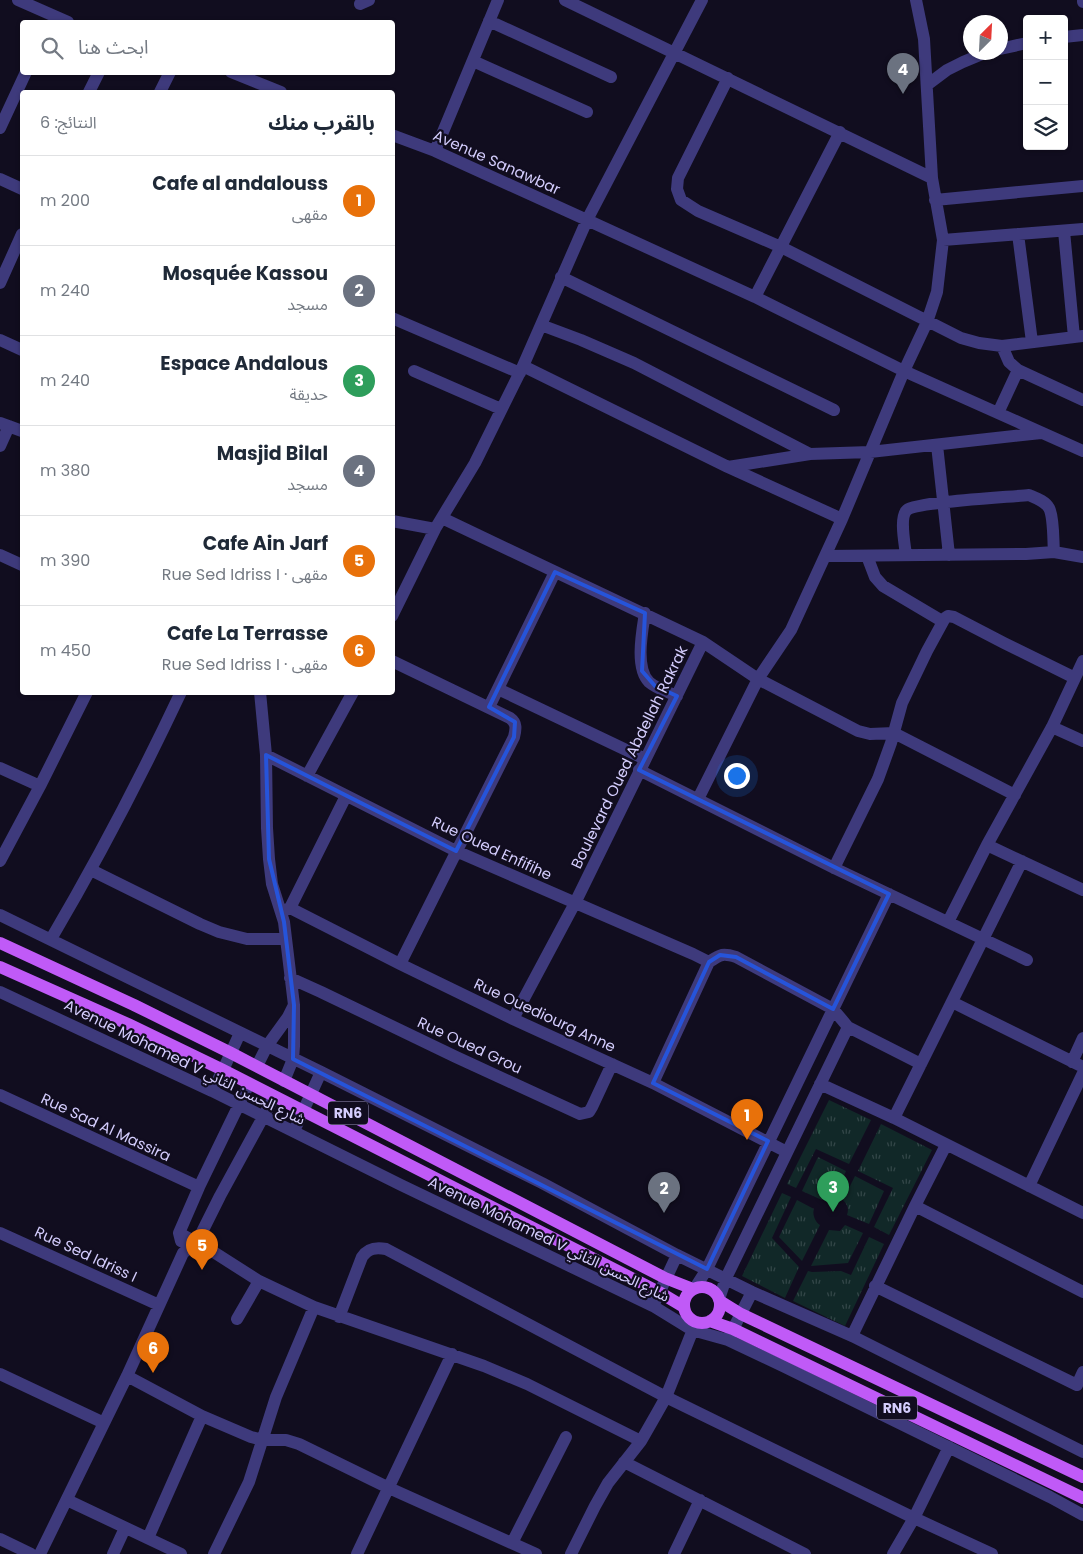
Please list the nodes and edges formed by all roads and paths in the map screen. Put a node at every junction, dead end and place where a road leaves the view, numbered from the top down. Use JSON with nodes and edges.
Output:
{"nodes":[{"id":1,"x":18,"y":0,"type":"edge"},
{"id":2,"x":498,"y":0,"type":"edge"},
{"id":3,"x":565,"y":0,"type":"edge"},
{"id":4,"x":702,"y":0,"type":"edge"},
{"id":5,"x":916,"y":0,"type":"edge"},
{"id":6,"x":50,"y":19,"type":"edge"},
{"id":7,"x":489,"y":21,"type":"junction"},
{"id":8,"x":1083,"y":35,"type":"edge"},
{"id":9,"x":1068,"y":37,"type":"edge"},
{"id":10,"x":1023,"y":44,"type":"edge"},
{"id":11,"x":1008,"y":47,"type":"edge"},
{"id":12,"x":674,"y":52,"type":"junction"},
{"id":13,"x":473,"y":60,"type":"junction"},
{"id":14,"x":967,"y":60,"type":"edge"},
{"id":15,"x":25,"y":75,"type":"edge"},
{"id":16,"x":98,"y":75,"type":"edge"},
{"id":17,"x":168,"y":75,"type":"edge"},
{"id":18,"x":238,"y":75,"type":"edge"},
{"id":19,"x":611,"y":77,"type":"dead end"},
{"id":20,"x":728,"y":78,"type":"junction"},
{"id":21,"x":928,"y":85,"type":"junction"},
{"id":22,"x":90,"y":90,"type":"edge"},
{"id":23,"x":161,"y":90,"type":"edge"},
{"id":24,"x":276,"y":90,"type":"edge"},
{"id":25,"x":587,"y":112,"type":"dead end"},
{"id":26,"x":0,"y":128,"type":"edge"},
{"id":27,"x":840,"y":132,"type":"junction"},
{"id":28,"x":395,"y":136,"type":"edge"},
{"id":29,"x":434,"y":151,"type":"junction"},
{"id":30,"x":932,"y":178,"type":"junction"},
{"id":31,"x":0,"y":179,"type":"edge"},
{"id":32,"x":1083,"y":186,"type":"edge"},
{"id":33,"x":20,"y":188,"type":"edge"},
{"id":34,"x":935,"y":200,"type":"junction"},
{"id":35,"x":587,"y":220,"type":"junction"},
{"id":36,"x":1083,"y":229,"type":"edge"},
{"id":37,"x":1064,"y":231,"type":"junction"},
{"id":38,"x":1018,"y":234,"type":"junction"},
{"id":39,"x":20,"y":238,"type":"edge"},
{"id":40,"x":942,"y":240,"type":"junction"},
{"id":41,"x":780,"y":247,"type":"junction"},
{"id":42,"x":561,"y":277,"type":"junction"},
{"id":43,"x":0,"y":283,"type":"edge"},
{"id":44,"x":755,"y":297,"type":"junction"},
{"id":45,"x":395,"y":319,"type":"edge"},
{"id":46,"x":927,"y":322,"type":"junction"},
{"id":47,"x":541,"y":325,"type":"junction"},
{"id":48,"x":1078,"y":336,"type":"edge"},
{"id":49,"x":0,"y":340,"type":"edge"},
{"id":50,"x":1032,"y":342,"type":"junction"},
{"id":51,"x":1002,"y":346,"type":"junction"},
{"id":52,"x":20,"y":349,"type":"edge"},
{"id":53,"x":522,"y":370,"type":"junction"},
{"id":54,"x":1018,"y":370,"type":"junction"},
{"id":55,"x":414,"y":371,"type":"dead end"},
{"id":56,"x":904,"y":371,"type":"junction"},
{"id":57,"x":1083,"y":400,"type":"edge"},
{"id":58,"x":501,"y":408,"type":"junction"},
{"id":59,"x":834,"y":410,"type":"dead end"},
{"id":60,"x":998,"y":413,"type":"junction"},
{"id":61,"x":5,"y":425,"type":"edge"},
{"id":62,"x":20,"y":430,"type":"edge"},
{"id":63,"x":1041,"y":433,"type":"junction"},
{"id":64,"x":937,"y":445,"type":"junction"},
{"id":65,"x":0,"y":446,"type":"edge"},
{"id":66,"x":1083,"y":451,"type":"edge"},
{"id":67,"x":870,"y":452,"type":"junction"},
{"id":68,"x":810,"y":454,"type":"junction"},
{"id":69,"x":728,"y":467,"type":"junction"},
{"id":70,"x":943,"y":502,"type":"junction"},
{"id":71,"x":842,"y":519,"type":"junction"},
{"id":72,"x":395,"y":521,"type":"edge"},
{"id":73,"x":439,"y":524,"type":"junction"},
{"id":74,"x":1054,"y":552,"type":"junction"},
{"id":75,"x":0,"y":555,"type":"edge"},
{"id":76,"x":906,"y":555,"type":"junction"},
{"id":77,"x":949,"y":555,"type":"junction"},
{"id":78,"x":825,"y":556,"type":"junction"},
{"id":79,"x":867,"y":556,"type":"junction"},
{"id":80,"x":1083,"y":557,"type":"edge"},
{"id":81,"x":20,"y":564,"type":"edge"},
{"id":82,"x":555,"y":572,"type":"junction"},
{"id":83,"x":395,"y":610,"type":"edge"},
{"id":84,"x":645,"y":614,"type":"junction"},
{"id":85,"x":942,"y":621,"type":"junction"},
{"id":86,"x":703,"y":642,"type":"junction"},
{"id":87,"x":1083,"y":661,"type":"edge"},
{"id":88,"x":395,"y":662,"type":"edge"},
{"id":89,"x":1075,"y":678,"type":"junction"},
{"id":90,"x":758,"y":679,"type":"junction"},
{"id":91,"x":498,"y":689,"type":"junction"},
{"id":92,"x":85,"y":695,"type":"edge"},
{"id":93,"x":180,"y":695,"type":"edge"},
{"id":94,"x":260,"y":695,"type":"edge"},
{"id":95,"x":351,"y":695,"type":"edge"},
{"id":96,"x":677,"y":696,"type":"junction"},
{"id":97,"x":489,"y":707,"type":"junction"},
{"id":98,"x":1052,"y":727,"type":"junction"},
{"id":99,"x":894,"y":733,"type":"junction"},
{"id":100,"x":1083,"y":741,"type":"edge"},
{"id":101,"x":266,"y":755,"type":"junction"},
{"id":102,"x":642,"y":765,"type":"junction"},
{"id":103,"x":0,"y":768,"type":"edge"},
{"id":104,"x":307,"y":776,"type":"junction"},
{"id":105,"x":40,"y":786,"type":"junction"},
{"id":106,"x":1015,"y":795,"type":"junction"},
{"id":107,"x":346,"y":796,"type":"junction"},
{"id":108,"x":698,"y":799,"type":"junction"},
{"id":109,"x":987,"y":845,"type":"junction"},
{"id":110,"x":456,"y":851,"type":"junction"},
{"id":111,"x":0,"y":861,"type":"edge"},
{"id":112,"x":1022,"y":861,"type":"junction"},
{"id":113,"x":834,"y":868,"type":"junction"},
{"id":114,"x":91,"y":870,"type":"junction"},
{"id":115,"x":1083,"y":890,"type":"edge"},
{"id":116,"x":889,"y":894,"type":"junction"},
{"id":117,"x":575,"y":903,"type":"junction"},
{"id":118,"x":285,"y":910,"type":"junction"},
{"id":119,"x":0,"y":915,"type":"edge"},
{"id":120,"x":948,"y":922,"type":"junction"},
{"id":121,"x":51,"y":939,"type":"junction"},
{"id":122,"x":286,"y":939,"type":"junction"},
{"id":123,"x":984,"y":940,"type":"junction"},
{"id":124,"x":0,"y":943,"type":"edge"},
{"id":125,"x":1027,"y":960,"type":"dead end"},
{"id":126,"x":709,"y":962,"type":"junction"},
{"id":127,"x":400,"y":964,"type":"junction"},
{"id":128,"x":0,"y":967,"type":"edge"},
{"id":129,"x":290,"y":978,"type":"junction"},
{"id":130,"x":0,"y":992,"type":"edge"},
{"id":131,"x":952,"y":1002,"type":"junction"},
{"id":132,"x":294,"y":1006,"type":"junction"},
{"id":133,"x":833,"y":1009,"type":"junction"},
{"id":134,"x":514,"y":1019,"type":"junction"},
{"id":135,"x":848,"y":1028,"type":"junction"},
{"id":136,"x":240,"y":1033,"type":"junction"},
{"id":137,"x":1082,"y":1044,"type":"edge"},
{"id":138,"x":267,"y":1046,"type":"junction"},
{"id":139,"x":231,"y":1053,"type":"junction"},
{"id":140,"x":293,"y":1059,"type":"junction"},
{"id":141,"x":612,"y":1064,"type":"junction"},
{"id":142,"x":921,"y":1064,"type":"junction"},
{"id":143,"x":1078,"y":1064,"type":"edge"},
{"id":144,"x":257,"y":1066,"type":"junction"},
{"id":145,"x":223,"y":1070,"type":"junction"},
{"id":146,"x":321,"y":1072,"type":"junction"},
{"id":147,"x":1083,"y":1073,"type":"edge"},
{"id":148,"x":284,"y":1081,"type":"junction"},
{"id":149,"x":249,"y":1084,"type":"junction"},
{"id":150,"x":653,"y":1084,"type":"junction"},
{"id":151,"x":820,"y":1084,"type":"junction"},
{"id":152,"x":212,"y":1091,"type":"junction"},
{"id":153,"x":311,"y":1094,"type":"junction"},
{"id":154,"x":274,"y":1097,"type":"junction"},
{"id":155,"x":1,"y":1098,"type":"edge"},
{"id":156,"x":240,"y":1105,"type":"junction"},
{"id":157,"x":304,"y":1110,"type":"junction"},
{"id":158,"x":264,"y":1117,"type":"junction"},
{"id":159,"x":894,"y":1118,"type":"junction"},
{"id":160,"x":294,"y":1131,"type":"junction"},
{"id":161,"x":768,"y":1141,"type":"junction"},
{"id":162,"x":946,"y":1145,"type":"junction"},
{"id":163,"x":787,"y":1152,"type":"junction"},
{"id":164,"x":1029,"y":1186,"type":"junction"},
{"id":165,"x":199,"y":1187,"type":"junction"},
{"id":166,"x":914,"y":1206,"type":"junction"},
{"id":167,"x":1083,"y":1213,"type":"edge"},
{"id":168,"x":0,"y":1233,"type":"edge"},
{"id":169,"x":179,"y":1234,"type":"junction"},
{"id":170,"x":197,"y":1242,"type":"junction"},
{"id":171,"x":182,"y":1253,"type":"junction"},
{"id":172,"x":677,"y":1256,"type":"junction"},
{"id":173,"x":707,"y":1269,"type":"junction"},
{"id":174,"x":665,"y":1278,"type":"junction"},
{"id":175,"x":726,"y":1278,"type":"junction"},
{"id":176,"x":259,"y":1280,"type":"junction"},
{"id":177,"x":875,"y":1286,"type":"junction"},
{"id":178,"x":694,"y":1289,"type":"junction"},
{"id":179,"x":659,"y":1292,"type":"junction"},
{"id":180,"x":752,"y":1292,"type":"junction"},
{"id":181,"x":1083,"y":1292,"type":"edge"},
{"id":182,"x":719,"y":1300,"type":"junction"},
{"id":183,"x":159,"y":1305,"type":"junction"},
{"id":184,"x":652,"y":1306,"type":"junction"},
{"id":185,"x":684,"y":1307,"type":"junction"},
{"id":186,"x":314,"y":1308,"type":"junction"},
{"id":187,"x":741,"y":1314,"type":"junction"},
{"id":188,"x":339,"y":1317,"type":"junction"},
{"id":189,"x":237,"y":1319,"type":"dead end"},
{"id":190,"x":710,"y":1321,"type":"junction"},
{"id":191,"x":694,"y":1326,"type":"junction"},
{"id":192,"x":731,"y":1334,"type":"junction"},
{"id":193,"x":852,"y":1336,"type":"junction"},
{"id":194,"x":452,"y":1354,"type":"junction"},
{"id":195,"x":1083,"y":1372,"type":"edge"},
{"id":196,"x":0,"y":1374,"type":"edge"},
{"id":197,"x":127,"y":1376,"type":"junction"},
{"id":198,"x":666,"y":1397,"type":"junction"},
{"id":199,"x":202,"y":1416,"type":"junction"},
{"id":200,"x":104,"y":1423,"type":"junction"},
{"id":201,"x":566,"y":1437,"type":"dead end"},
{"id":202,"x":262,"y":1440,"type":"junction"},
{"id":203,"x":641,"y":1441,"type":"junction"},
{"id":204,"x":949,"y":1447,"type":"junction"},
{"id":205,"x":1083,"y":1452,"type":"edge"},
{"id":206,"x":624,"y":1462,"type":"junction"},
{"id":207,"x":1083,"y":1477,"type":"edge"},
{"id":208,"x":389,"y":1488,"type":"junction"},
{"id":209,"x":1083,"y":1498,"type":"edge"},
{"id":210,"x":67,"y":1500,"type":"junction"},
{"id":211,"x":700,"y":1500,"type":"junction"},
{"id":212,"x":1083,"y":1515,"type":"edge"},
{"id":213,"x":914,"y":1518,"type":"junction"},
{"id":214,"x":125,"y":1528,"type":"junction"},
{"id":215,"x":148,"y":1538,"type":"junction"},
{"id":216,"x":0,"y":1539,"type":"edge"},
{"id":217,"x":512,"y":1543,"type":"junction"},
{"id":218,"x":31,"y":1554,"type":"edge"},
{"id":219,"x":40,"y":1554,"type":"edge"},
{"id":220,"x":113,"y":1554,"type":"edge"},
{"id":221,"x":181,"y":1554,"type":"edge"},
{"id":222,"x":214,"y":1554,"type":"edge"},
{"id":223,"x":357,"y":1554,"type":"edge"},
{"id":224,"x":536,"y":1554,"type":"edge"},
{"id":225,"x":571,"y":1554,"type":"edge"},
{"id":226,"x":674,"y":1554,"type":"edge"},
{"id":227,"x":805,"y":1554,"type":"edge"},
{"id":228,"x":893,"y":1554,"type":"edge"},
{"id":229,"x":992,"y":1554,"type":"edge"}],
"edges":[{"from":1,"to":6,"type":"street"},
{"from":2,"to":7,"type":"street"},
{"from":3,"to":12,"type":"street"},
{"from":4,"to":12,"type":"street"},
{"from":5,"to":21,"type":"street"},
{"from":7,"to":13,"type":"street"},
{"from":7,"to":19,"type":"street"},
{"from":8,"to":9,"type":"street"},
{"from":10,"to":11,"type":"street"},
{"from":12,"to":20,"type":"street"},
{"from":12,"to":35,"type":"street"},
{"from":13,"to":25,"type":"street"},
{"from":13,"to":29,"type":"street"},
{"from":14,"to":21,"type":"street"},
{"from":15,"to":26,"type":"street"},
{"from":16,"to":22,"type":"street"},
{"from":17,"to":23,"type":"street"},
{"from":18,"to":24,"type":"street"},
{"from":20,"to":27,"type":"street"},
{"from":20,"to":41,"type":"street"},
{"from":21,"to":30,"type":"street"},
{"from":27,"to":30,"type":"street"},
{"from":27,"to":41,"type":"street"},
{"from":28,"to":29,"type":"street","name":"Avenue Sanawbar"},
{"from":29,"to":35,"type":"street","name":"Avenue Sanawbar"},
{"from":30,"to":34,"type":"street"},
{"from":31,"to":33,"type":"street"},
{"from":32,"to":34,"type":"street"},
{"from":34,"to":40,"type":"street"},
{"from":35,"to":42,"type":"street"},
{"from":35,"to":44,"type":"street","name":"Avenue Sanawbar"},
{"from":36,"to":37,"type":"street"},
{"from":37,"to":38,"type":"street"},
{"from":37,"to":48,"type":"street"},
{"from":38,"to":40,"type":"street"},
{"from":38,"to":50,"type":"street"},
{"from":39,"to":43,"type":"street"},
{"from":40,"to":46,"type":"street"},
{"from":41,"to":44,"type":"street"},
{"from":41,"to":46,"type":"street"},
{"from":42,"to":47,"type":"street"},
{"from":42,"to":59,"type":"street"},
{"from":44,"to":56,"type":"street","name":"Avenue Sanawbar"},
{"from":45,"to":53,"type":"street"},
{"from":46,"to":51,"type":"street"},
{"from":46,"to":56,"type":"street"},
{"from":47,"to":53,"type":"street"},
{"from":47,"to":68,"type":"street"},
{"from":48,"to":50,"type":"street"},
{"from":49,"to":52,"type":"street"},
{"from":50,"to":51,"type":"street"},
{"from":51,"to":54,"type":"street"},
{"from":53,"to":58,"type":"street"},
{"from":53,"to":69,"type":"street"},
{"from":54,"to":57,"type":"street"},
{"from":54,"to":60,"type":"street"},
{"from":55,"to":58,"type":"street"},
{"from":56,"to":60,"type":"street","name":"Avenue Sanawbar"},
{"from":56,"to":67,"type":"street"},
{"from":58,"to":73,"type":"street"},
{"from":60,"to":63,"type":"street","name":"Avenue Sanawbar"},
{"from":61,"to":62,"type":"street"},
{"from":61,"to":65,"type":"street"},
{"from":63,"to":64,"type":"street"},
{"from":63,"to":66,"type":"street","name":"Avenue Sanawbar"},
{"from":64,"to":67,"type":"street"},
{"from":64,"to":70,"type":"street"},
{"from":67,"to":68,"type":"street"},
{"from":67,"to":71,"type":"street"},
{"from":68,"to":69,"type":"street"},
{"from":69,"to":71,"type":"street"},
{"from":70,"to":74,"type":"street"},
{"from":70,"to":76,"type":"street"},
{"from":70,"to":77,"type":"street"},
{"from":71,"to":78,"type":"street"},
{"from":72,"to":73,"type":"street"},
{"from":73,"to":82,"type":"street"},
{"from":73,"to":83,"type":"street"},
{"from":74,"to":77,"type":"street"},
{"from":74,"to":80,"type":"street"},
{"from":75,"to":81,"type":"street"},
{"from":76,"to":77,"type":"street"},
{"from":76,"to":79,"type":"street"},
{"from":78,"to":79,"type":"street"},
{"from":78,"to":90,"type":"street"},
{"from":79,"to":85,"type":"street"},
{"from":82,"to":84,"type":"street"},
{"from":82,"to":91,"type":"street"},
{"from":84,"to":86,"type":"street"},
{"from":84,"to":96,"type":"street"},
{"from":85,"to":89,"type":"street"},
{"from":85,"to":99,"type":"street"},
{"from":86,"to":90,"type":"street"},
{"from":86,"to":96,"type":"street","name":"Boulevard Oued Abdellah Rakrak"},
{"from":87,"to":89,"type":"street"},
{"from":88,"to":97,"type":"street"},
{"from":89,"to":98,"type":"street"},
{"from":90,"to":99,"type":"street"},
{"from":90,"to":108,"type":"street"},
{"from":91,"to":97,"type":"street"},
{"from":91,"to":102,"type":"street"},
{"from":92,"to":105,"type":"street"},
{"from":93,"to":114,"type":"street"},
{"from":94,"to":101,"type":"street"},
{"from":95,"to":104,"type":"street"},
{"from":96,"to":102,"type":"street","name":"Boulevard Oued Abdellah Rakrak"},
{"from":97,"to":110,"type":"street"},
{"from":98,"to":100,"type":"street"},
{"from":98,"to":106,"type":"street"},
{"from":99,"to":106,"type":"street"},
{"from":99,"to":113,"type":"street"},
{"from":101,"to":104,"type":"street","name":"Rue Oued Enfifihe"},
{"from":101,"to":118,"type":"street"},
{"from":102,"to":108,"type":"street"},
{"from":102,"to":117,"type":"street","name":"Boulevard Oued Abdellah Rakrak"},
{"from":103,"to":105,"type":"street"},
{"from":104,"to":107,"type":"street","name":"Rue Oued Enfifihe"},
{"from":105,"to":111,"type":"street"},
{"from":106,"to":109,"type":"street"},
{"from":107,"to":110,"type":"street","name":"Rue Oued Enfifihe"},
{"from":107,"to":118,"type":"street"},
{"from":108,"to":113,"type":"street"},
{"from":109,"to":112,"type":"street"},
{"from":109,"to":120,"type":"street"},
{"from":110,"to":117,"type":"street","name":"Rue Oued Enfifihe"},
{"from":110,"to":127,"type":"street"},
{"from":112,"to":115,"type":"street"},
{"from":112,"to":123,"type":"street"},
{"from":113,"to":116,"type":"street"},
{"from":114,"to":121,"type":"street"},
{"from":114,"to":122,"type":"street"},
{"from":116,"to":120,"type":"street"},
{"from":116,"to":133,"type":"street"},
{"from":117,"to":126,"type":"street","name":"Rue Oued Enfifihe"},
{"from":117,"to":134,"type":"street","name":"Boulevard Oued Abdellah Rakrak"},
{"from":118,"to":122,"type":"street"},
{"from":118,"to":127,"type":"street","name":"Rue Ouediourg Anne"},
{"from":119,"to":121,"type":"street"},
{"from":120,"to":123,"type":"street"},
{"from":121,"to":136,"type":"street"},
{"from":122,"to":129,"type":"street"},
{"from":123,"to":125,"type":"street"},
{"from":123,"to":131,"type":"street"},
{"from":124,"to":139,"type":"main road","number":"RN6"},
{"from":126,"to":133,"type":"street"},
{"from":126,"to":150,"type":"street"},
{"from":127,"to":134,"type":"street","name":"Rue Ouediourg Anne"},
{"from":128,"to":145,"type":"main road","number":"RN6"},
{"from":129,"to":132,"type":"street"},
{"from":129,"to":141,"type":"street","name":"Rue Oued Grou"},
{"from":130,"to":152,"type":"street","name":"Avenue Mohamed V شارع الحسن الثاني"},
{"from":131,"to":142,"type":"street"},
{"from":131,"to":143,"type":"street"},
{"from":132,"to":138,"type":"street"},
{"from":132,"to":140,"type":"street"},
{"from":133,"to":135,"type":"street"},
{"from":133,"to":161,"type":"street"},
{"from":134,"to":141,"type":"street","name":"Rue Ouediourg Anne"},
{"from":135,"to":142,"type":"street"},
{"from":135,"to":151,"type":"street"},
{"from":136,"to":138,"type":"street"},
{"from":136,"to":139,"type":"street"},
{"from":137,"to":143,"type":"street"},
{"from":138,"to":140,"type":"street"},
{"from":138,"to":144,"type":"street"},
{"from":139,"to":144,"type":"main road","number":"RN6"},
{"from":139,"to":145,"type":"street"},
{"from":140,"to":146,"type":"street"},
{"from":140,"to":148,"type":"street"},
{"from":141,"to":150,"type":"street","name":"Rue Ouediourg Anne"},
{"from":142,"to":159,"type":"street"},
{"from":144,"to":148,"type":"main road","number":"RN6"},
{"from":145,"to":149,"type":"main road","number":"RN6"},
{"from":145,"to":152,"type":"street"},
{"from":146,"to":153,"type":"street"},
{"from":146,"to":172,"type":"street"},
{"from":147,"to":164,"type":"street"},
{"from":148,"to":153,"type":"main road","number":"RN6"},
{"from":149,"to":154,"type":"main road","number":"RN6"},
{"from":149,"to":156,"type":"street"},
{"from":150,"to":161,"type":"street","name":"Rue Ouediourg Anne"},
{"from":151,"to":159,"type":"street"},
{"from":151,"to":163,"type":"street"},
{"from":152,"to":156,"type":"street","name":"Avenue Mohamed V شارع الحسن الثاني"},
{"from":153,"to":157,"type":"street"},
{"from":153,"to":174,"type":"main road","number":"RN6"},
{"from":154,"to":157,"type":"main road","number":"RN6"},
{"from":154,"to":158,"type":"street"},
{"from":155,"to":165,"type":"street","name":"Rue Sad Al Massira"},
{"from":156,"to":158,"type":"street","name":"Avenue Mohamed V شارع الحسن الثاني"},
{"from":156,"to":165,"type":"street"},
{"from":157,"to":160,"type":"street"},
{"from":157,"to":179,"type":"main road","number":"RN6"},
{"from":158,"to":160,"type":"street","name":"Avenue Mohamed V شارع الحسن الثاني"},
{"from":158,"to":170,"type":"street"},
{"from":159,"to":162,"type":"street"},
{"from":160,"to":184,"type":"street","name":"Avenue Mohamed V شارع الحسن الثاني"},
{"from":161,"to":163,"type":"street","name":"Rue Ouediourg Anne"},
{"from":161,"to":173,"type":"street"},
{"from":162,"to":164,"type":"street"},
{"from":162,"to":166,"type":"street"},
{"from":163,"to":175,"type":"street"},
{"from":164,"to":167,"type":"street"},
{"from":165,"to":169,"type":"street"},
{"from":166,"to":177,"type":"street"},
{"from":166,"to":181,"type":"street"},
{"from":168,"to":183,"type":"street","name":"Rue Sed Idriss I"},
{"from":169,"to":170,"type":"street"},
{"from":169,"to":171,"type":"street"},
{"from":170,"to":171,"type":"street"},
{"from":170,"to":176,"type":"street"},
{"from":171,"to":183,"type":"street"},
{"from":172,"to":173,"type":"street"},
{"from":172,"to":174,"type":"street"},
{"from":173,"to":175,"type":"street"},
{"from":173,"to":178,"type":"street"},
{"from":174,"to":178,"type":"main road","number":"RN6"},
{"from":174,"to":179,"type":"street"},
{"from":175,"to":180,"type":"street"},
{"from":175,"to":182,"type":"street"},
{"from":176,"to":186,"type":"street"},
{"from":176,"to":189,"type":"street"},
{"from":177,"to":193,"type":"street"},
{"from":177,"to":195,"type":"street"},
{"from":178,"to":182,"type":"main road","number":"RN6"},
{"from":178,"to":185,"type":"main road"},
{"from":179,"to":184,"type":"street"},
{"from":179,"to":185,"type":"main road","number":"RN6"},
{"from":180,"to":187,"type":"street"},
{"from":180,"to":193,"type":"street"},
{"from":182,"to":187,"type":"main road","number":"RN6"},
{"from":182,"to":190,"type":"main road"},
{"from":183,"to":197,"type":"street"},
{"from":184,"to":191,"type":"street","name":"Avenue Mohamed V شارع الحسن الثاني"},
{"from":185,"to":191,"type":"main road","number":"RN6"},
{"from":186,"to":188,"type":"street"},
{"from":186,"to":202,"type":"street"},
{"from":187,"to":192,"type":"street"},
{"from":187,"to":207,"type":"main road","number":"RN6"},
{"from":188,"to":194,"type":"street"},
{"from":188,"to":198,"type":"street"},
{"from":190,"to":191,"type":"main road","number":"RN6"},
{"from":190,"to":192,"type":"main road","number":"RN6"},
{"from":191,"to":192,"type":"street","name":"Avenue Mohamed V شارع الحسن الثاني"},
{"from":191,"to":198,"type":"street"},
{"from":192,"to":204,"type":"street","name":"Avenue Mohamed V شارع الحسن الثاني"},
{"from":192,"to":209,"type":"main road","number":"RN6"},
{"from":193,"to":205,"type":"street"},
{"from":194,"to":203,"type":"street"},
{"from":194,"to":208,"type":"street"},
{"from":196,"to":200,"type":"street"},
{"from":197,"to":199,"type":"street"},
{"from":197,"to":200,"type":"street"},
{"from":198,"to":203,"type":"street"},
{"from":198,"to":213,"type":"street"},
{"from":199,"to":202,"type":"street"},
{"from":199,"to":215,"type":"street"},
{"from":200,"to":210,"type":"street"},
{"from":201,"to":217,"type":"street"},
{"from":202,"to":208,"type":"street"},
{"from":202,"to":222,"type":"street"},
{"from":203,"to":206,"type":"street"},
{"from":204,"to":212,"type":"street","name":"Avenue Mohamed V شارع الحسن الثاني"},
{"from":204,"to":213,"type":"street"},
{"from":206,"to":211,"type":"street"},
{"from":206,"to":225,"type":"street"},
{"from":208,"to":217,"type":"street"},
{"from":208,"to":223,"type":"street"},
{"from":210,"to":214,"type":"street"},
{"from":210,"to":219,"type":"street"},
{"from":211,"to":226,"type":"street"},
{"from":211,"to":227,"type":"street"},
{"from":213,"to":228,"type":"street"},
{"from":213,"to":229,"type":"street"},
{"from":214,"to":215,"type":"street"},
{"from":214,"to":220,"type":"street"},
{"from":215,"to":221,"type":"street"},
{"from":216,"to":218,"type":"street"},
{"from":217,"to":224,"type":"street"}]}
